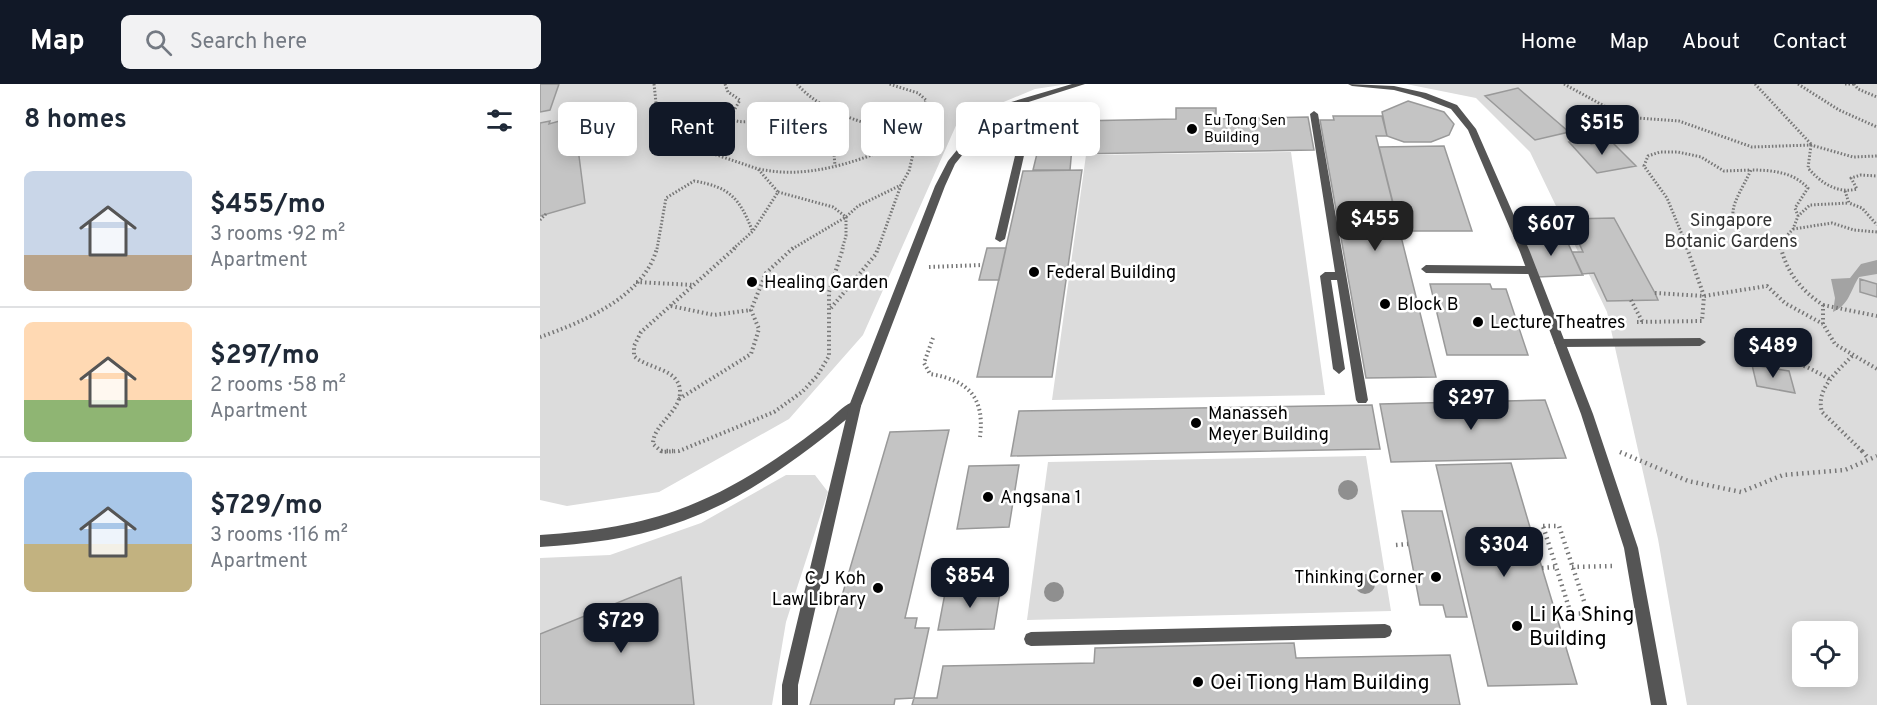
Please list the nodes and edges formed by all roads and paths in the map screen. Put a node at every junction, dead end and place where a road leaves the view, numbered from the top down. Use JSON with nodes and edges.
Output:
{"nodes":[{"id":1,"x":654,"y":84,"type":"edge"},
{"id":2,"x":725,"y":84,"type":"edge"},
{"id":3,"x":797,"y":84,"type":"edge"},
{"id":4,"x":889,"y":84,"type":"edge"},
{"id":5,"x":1081,"y":84,"type":"edge"},
{"id":6,"x":1352,"y":84,"type":"edge"},
{"id":7,"x":1564,"y":84,"type":"edge"},
{"id":8,"x":1755,"y":84,"type":"edge"},
{"id":9,"x":1798,"y":84,"type":"edge"},
{"id":10,"x":1845,"y":84,"type":"edge"},
{"id":11,"x":1854,"y":84,"type":"edge"},
{"id":12,"x":1877,"y":97,"type":"edge"},
{"id":13,"x":817,"y":102,"type":"edge"},
{"id":14,"x":926,"y":102,"type":"edge"},
{"id":15,"x":1021,"y":102,"type":"edge"},
{"id":16,"x":1314,"y":114,"type":"dead end"},
{"id":17,"x":747,"y":123,"type":"edge"},
{"id":18,"x":1877,"y":126,"type":"edge"},
{"id":19,"x":1811,"y":145,"type":"junction"},
{"id":20,"x":835,"y":156,"type":"edge"},
{"id":21,"x":865,"y":156,"type":"edge"},
{"id":22,"x":913,"y":156,"type":"edge"},
{"id":23,"x":957,"y":156,"type":"edge"},
{"id":24,"x":1020,"y":156,"type":"edge"},
{"id":25,"x":1877,"y":156,"type":"edge"},
{"id":26,"x":836,"y":166,"type":"junction"},
{"id":27,"x":758,"y":169,"type":"junction"},
{"id":28,"x":1751,"y":170,"type":"junction"},
{"id":29,"x":1877,"y":176,"type":"edge"},
{"id":30,"x":901,"y":185,"type":"junction"},
{"id":31,"x":1845,"y":191,"type":"junction"},
{"id":32,"x":778,"y":192,"type":"junction"},
{"id":33,"x":1849,"y":203,"type":"junction"},
{"id":34,"x":546,"y":214,"type":"dead end"},
{"id":35,"x":1798,"y":216,"type":"junction"},
{"id":36,"x":846,"y":217,"type":"junction"},
{"id":37,"x":540,"y":220,"type":"edge"},
{"id":38,"x":1877,"y":225,"type":"edge"},
{"id":39,"x":1793,"y":229,"type":"junction"},
{"id":40,"x":753,"y":231,"type":"junction"},
{"id":41,"x":1877,"y":231,"type":"edge"},
{"id":42,"x":1000,"y":239,"type":"dead end"},
{"id":43,"x":1744,"y":243,"type":"junction"},
{"id":44,"x":1780,"y":243,"type":"junction"},
{"id":45,"x":1748,"y":248,"type":"dead end"},
{"id":46,"x":982,"y":265,"type":"dead end"},
{"id":47,"x":910,"y":268,"type":"junction"},
{"id":48,"x":1426,"y":269,"type":"dead end"},
{"id":49,"x":1532,"y":270,"type":"junction"},
{"id":50,"x":1342,"y":276,"type":"junction"},
{"id":51,"x":636,"y":282,"type":"junction"},
{"id":52,"x":695,"y":285,"type":"junction"},
{"id":53,"x":1655,"y":293,"type":"dead end"},
{"id":54,"x":1704,"y":296,"type":"junction"},
{"id":55,"x":1631,"y":300,"type":"dead end"},
{"id":56,"x":1823,"y":305,"type":"junction"},
{"id":57,"x":670,"y":306,"type":"junction"},
{"id":58,"x":831,"y":309,"type":"junction"},
{"id":59,"x":751,"y":310,"type":"junction"},
{"id":60,"x":1877,"y":316,"type":"edge"},
{"id":61,"x":1642,"y":321,"type":"dead end"},
{"id":62,"x":1823,"y":324,"type":"junction"},
{"id":63,"x":540,"y":337,"type":"edge"},
{"id":64,"x":933,"y":338,"type":"dead end"},
{"id":65,"x":1701,"y":342,"type":"dead end"},
{"id":66,"x":1560,"y":343,"type":"junction"},
{"id":67,"x":1852,"y":356,"type":"junction"},
{"id":68,"x":1770,"y":368,"type":"dead end"},
{"id":69,"x":1339,"y":369,"type":"dead end"},
{"id":70,"x":1877,"y":369,"type":"edge"},
{"id":71,"x":1829,"y":379,"type":"junction"},
{"id":72,"x":678,"y":400,"type":"junction"},
{"id":73,"x":1362,"y":400,"type":"dead end"},
{"id":74,"x":855,"y":406,"type":"junction"},
{"id":75,"x":980,"y":437,"type":"dead end"},
{"id":76,"x":1595,"y":440,"type":"junction"},
{"id":77,"x":1877,"y":456,"type":"edge"},
{"id":78,"x":1869,"y":459,"type":"junction"},
{"id":79,"x":540,"y":541,"type":"edge"},
{"id":80,"x":1396,"y":544,"type":"dead end"},
{"id":81,"x":1408,"y":544,"type":"dead end"},
{"id":82,"x":1634,"y":565,"type":"junction"},
{"id":83,"x":1556,"y":567,"type":"junction"},
{"id":84,"x":1572,"y":567,"type":"junction"},
{"id":85,"x":1542,"y":568,"type":"dead end"},
{"id":86,"x":1385,"y":631,"type":"dead end"},
{"id":87,"x":1031,"y":639,"type":"dead end"},
{"id":88,"x":790,"y":705,"type":"edge"},
{"id":89,"x":1659,"y":705,"type":"edge"}],
"edges":[{"from":1,"to":27,"type":"path"},
{"from":2,"to":17,"type":"path"},
{"from":3,"to":13,"type":"path"},
{"from":4,"to":14,"type":"path"},
{"from":5,"to":15,"type":"street"},
{"from":6,"to":49,"type":"street"},
{"from":7,"to":19,"type":"path"},
{"from":8,"to":19,"type":"path"},
{"from":9,"to":18,"type":"path"},
{"from":10,"to":11,"type":"path"},
{"from":11,"to":12,"type":"path"},
{"from":16,"to":50,"type":"street"},
{"from":19,"to":25,"type":"path"},
{"from":19,"to":31,"type":"path"},
{"from":20,"to":26,"type":"path"},
{"from":21,"to":26,"type":"path"},
{"from":22,"to":30,"type":"path"},
{"from":23,"to":47,"type":"street"},
{"from":24,"to":42,"type":"street"},
{"from":26,"to":27,"type":"path"},
{"from":27,"to":32,"type":"path"},
{"from":28,"to":35,"type":"path"},
{"from":28,"to":43,"type":"path"},
{"from":28,"to":54,"type":"path"},
{"from":29,"to":31,"type":"path"},
{"from":30,"to":36,"type":"path"},
{"from":30,"to":58,"type":"path"},
{"from":31,"to":33,"type":"path"},
{"from":32,"to":36,"type":"path"},
{"from":32,"to":40,"type":"path"},
{"from":33,"to":35,"type":"path"},
{"from":33,"to":38,"type":"path"},
{"from":34,"to":37,"type":"path"},
{"from":35,"to":39,"type":"path"},
{"from":36,"to":58,"type":"path"},
{"from":36,"to":59,"type":"path"},
{"from":39,"to":41,"type":"path"},
{"from":39,"to":44,"type":"path"},
{"from":40,"to":51,"type":"path"},
{"from":40,"to":52,"type":"path"},
{"from":43,"to":44,"type":"path"},
{"from":43,"to":45,"type":"path"},
{"from":44,"to":56,"type":"path"},
{"from":46,"to":47,"type":"path"},
{"from":47,"to":74,"type":"street"},
{"from":48,"to":49,"type":"street"},
{"from":49,"to":66,"type":"street"},
{"from":50,"to":69,"type":"street"},
{"from":50,"to":73,"type":"street"},
{"from":51,"to":52,"type":"path"},
{"from":51,"to":63,"type":"path"},
{"from":52,"to":57,"type":"path"},
{"from":53,"to":54,"type":"path"},
{"from":54,"to":62,"type":"path"},
{"from":55,"to":61,"type":"path"},
{"from":56,"to":60,"type":"path"},
{"from":56,"to":62,"type":"path"},
{"from":57,"to":59,"type":"path"},
{"from":57,"to":72,"type":"path"},
{"from":58,"to":72,"type":"path"},
{"from":59,"to":72,"type":"path"},
{"from":62,"to":67,"type":"path"},
{"from":64,"to":75,"type":"path"},
{"from":65,"to":66,"type":"street"},
{"from":66,"to":76,"type":"street"},
{"from":67,"to":70,"type":"path"},
{"from":67,"to":71,"type":"path"},
{"from":68,"to":71,"type":"path"},
{"from":71,"to":78,"type":"path"},
{"from":74,"to":79,"type":"street"},
{"from":74,"to":88,"type":"street"},
{"from":76,"to":78,"type":"path"},
{"from":76,"to":82,"type":"street"},
{"from":77,"to":78,"type":"path"},
{"from":80,"to":81,"type":"path"},
{"from":82,"to":84,"type":"path"},
{"from":82,"to":89,"type":"street"},
{"from":83,"to":84,"type":"path"},
{"from":83,"to":84,"type":"path"},
{"from":83,"to":85,"type":"path"},
{"from":86,"to":87,"type":"street"}]}
